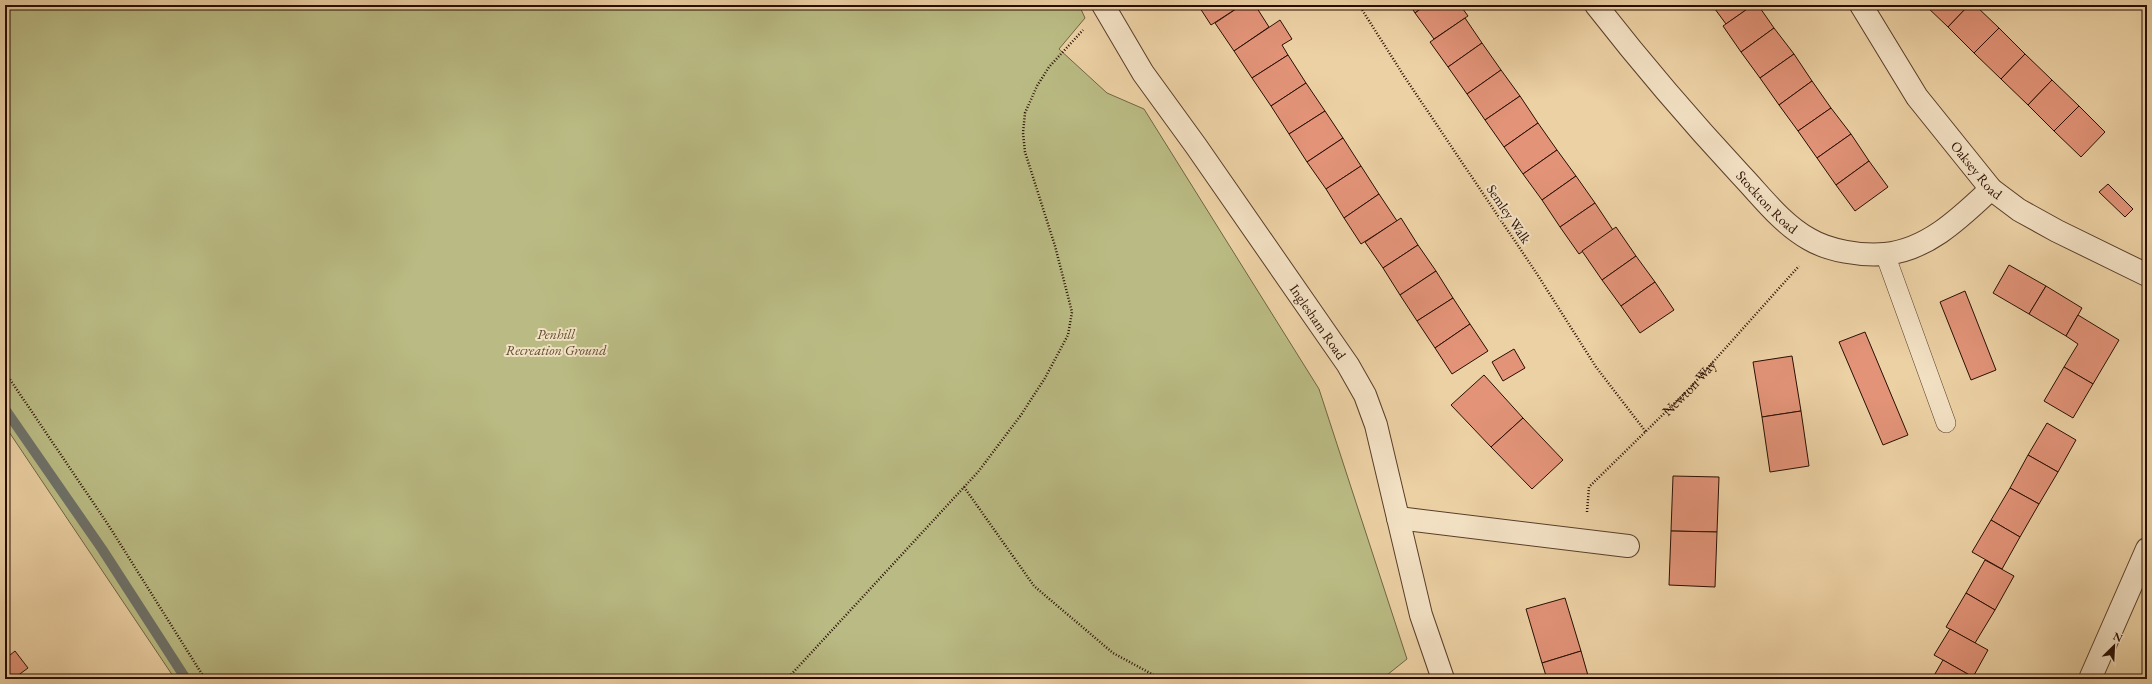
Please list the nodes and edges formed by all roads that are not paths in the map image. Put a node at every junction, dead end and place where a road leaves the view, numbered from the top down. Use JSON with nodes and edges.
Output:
{"nodes":[{"id":1,"x":1596,"y":5,"type":"edge"},
{"id":2,"x":1861,"y":5,"type":"edge"},
{"id":3,"x":1104,"y":7,"type":"edge"},
{"id":4,"x":1991,"y":189,"type":"junction"},
{"id":5,"x":1885,"y":254,"type":"junction"},
{"id":6,"x":2147,"y":275,"type":"edge"},
{"id":7,"x":1946,"y":423,"type":"dead end"},
{"id":8,"x":1398,"y":518,"type":"junction"},
{"id":9,"x":1628,"y":546,"type":"dead end"},
{"id":10,"x":2147,"y":549,"type":"edge"},
{"id":11,"x":1444,"y":679,"type":"edge"},
{"id":12,"x":2090,"y":679,"type":"edge"}],
"edges":[{"from":1,"to":5,"type":"street","name":"Stockton Road"},
{"from":2,"to":4,"type":"street","name":"Oaksey Road"},
{"from":3,"to":8,"type":"street","name":"Inglesham Road"},
{"from":4,"to":5,"type":"street","name":"Stockton Road"},
{"from":4,"to":6,"type":"street","name":"Oaksey Road"},
{"from":5,"to":7,"type":"lane"},
{"from":8,"to":9,"type":"street"},
{"from":8,"to":11,"type":"street","name":"Inglesham Road"},
{"from":10,"to":12,"type":"street"}]}
